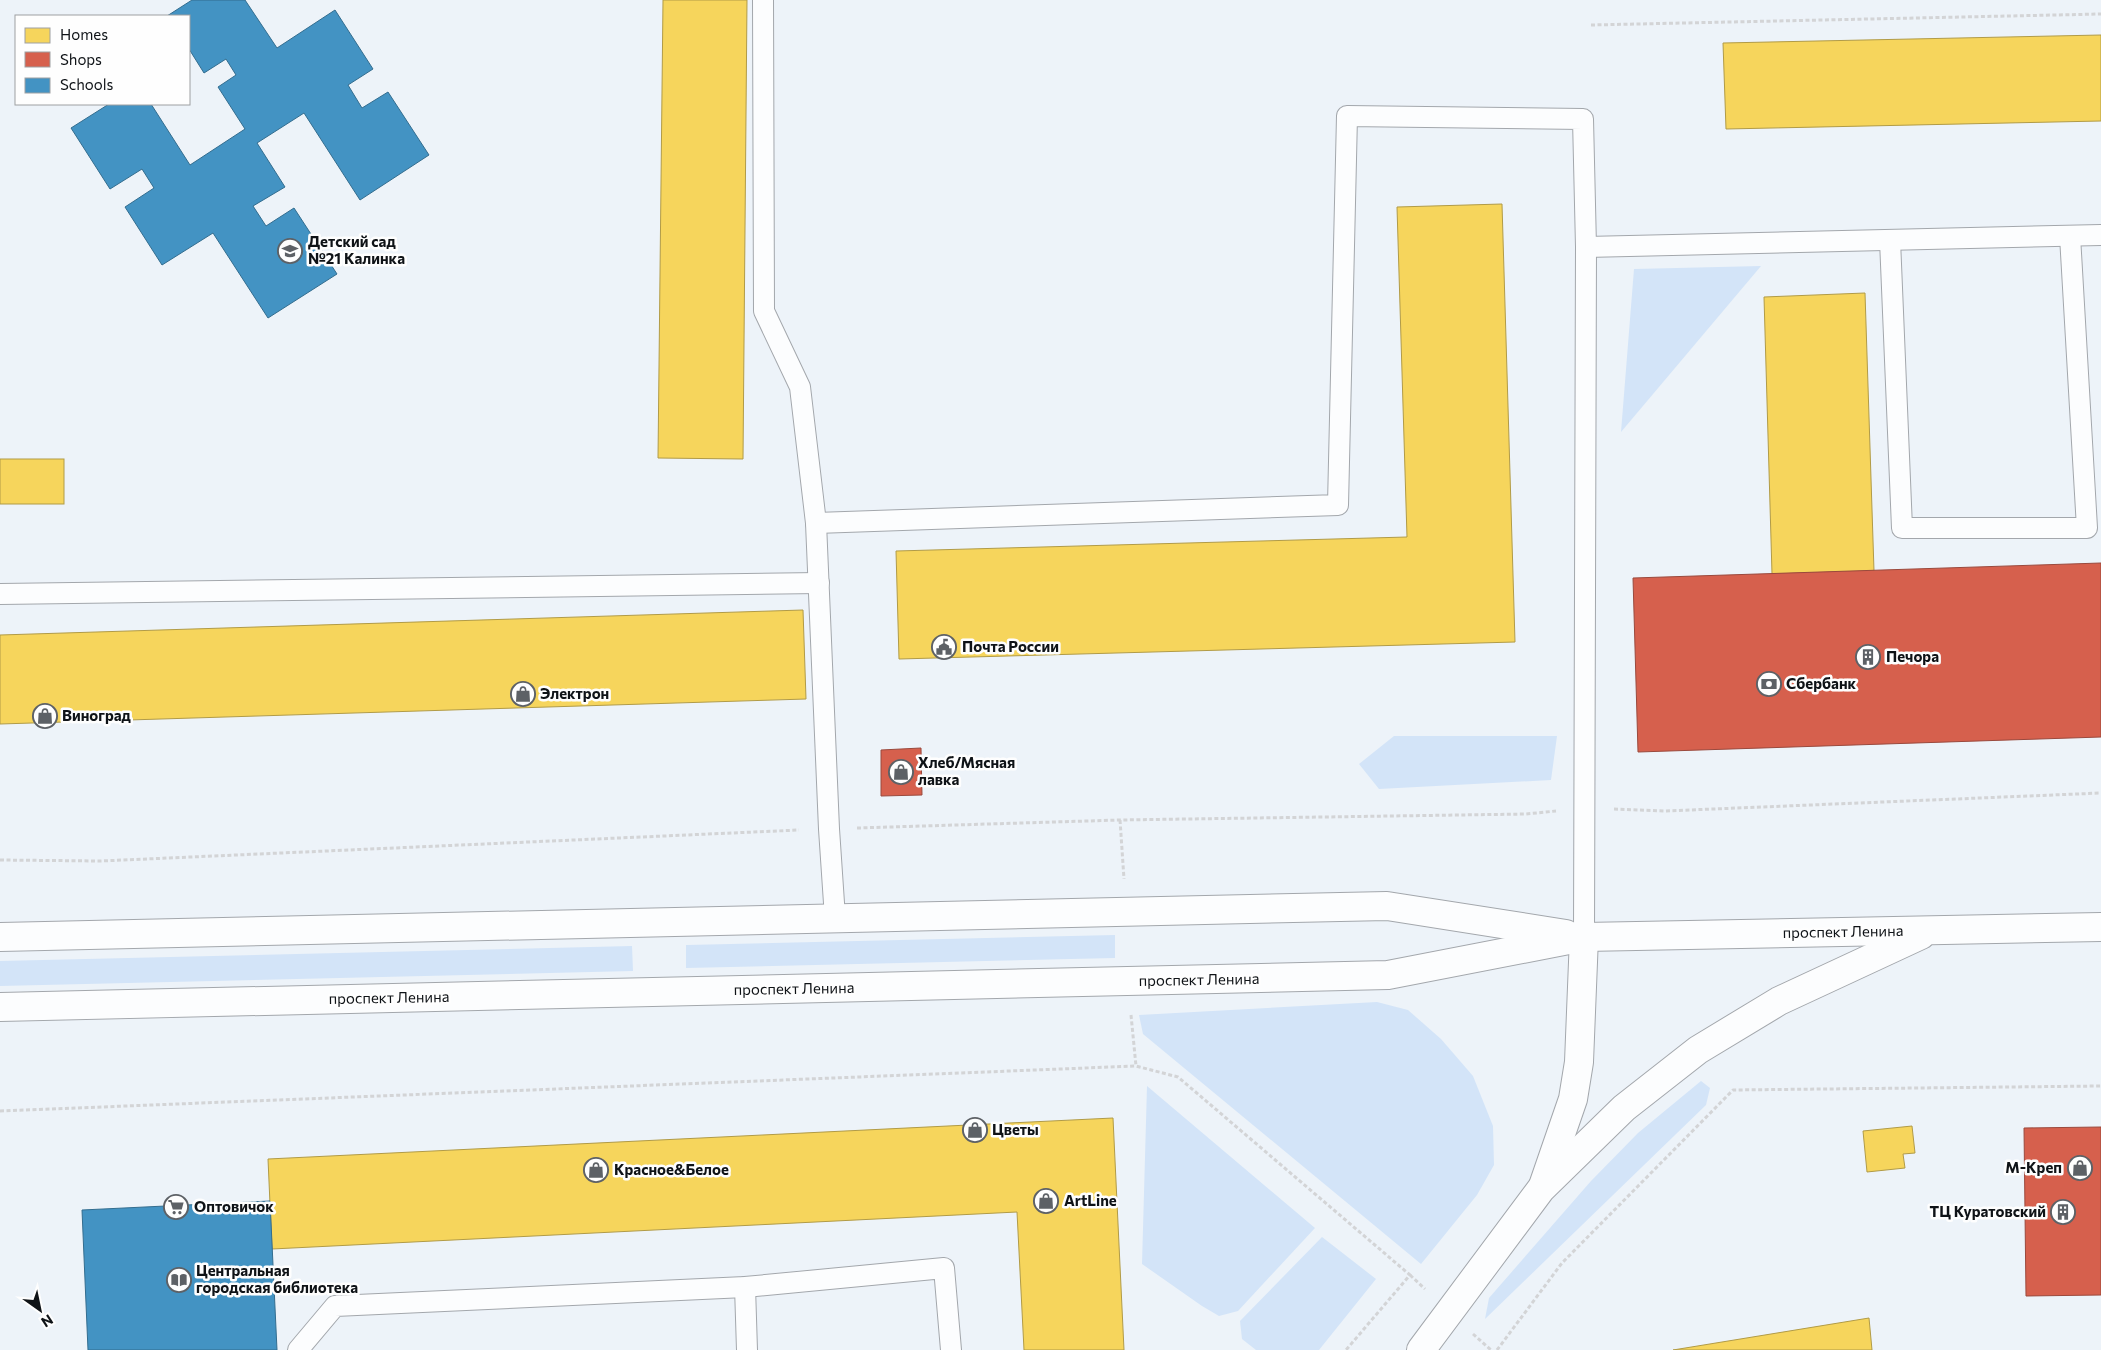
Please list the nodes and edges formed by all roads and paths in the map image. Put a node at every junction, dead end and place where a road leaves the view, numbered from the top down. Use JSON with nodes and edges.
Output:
{"nodes":[{"id":1,"x":763,"y":0,"type":"edge"},
{"id":2,"x":2101,"y":14,"type":"edge"},
{"id":3,"x":1591,"y":25,"type":"dead end"},
{"id":4,"x":2101,"y":235,"type":"edge"},
{"id":5,"x":2070,"y":236,"type":"junction"},
{"id":6,"x":1890,"y":240,"type":"junction"},
{"id":7,"x":1586,"y":247,"type":"junction"},
{"id":8,"x":816,"y":522,"type":"junction"},
{"id":9,"x":819,"y":583,"type":"junction"},
{"id":10,"x":0,"y":594,"type":"edge"},
{"id":11,"x":2101,"y":793,"type":"edge"},
{"id":12,"x":1584,"y":808,"type":"junction"},
{"id":13,"x":1120,"y":820,"type":"junction"},
{"id":14,"x":829,"y":829,"type":"junction"},
{"id":15,"x":0,"y":860,"type":"edge"},
{"id":16,"x":1126,"y":912,"type":"junction"},
{"id":17,"x":835,"y":918,"type":"junction"},
{"id":18,"x":2101,"y":927,"type":"edge"},
{"id":19,"x":1931,"y":930,"type":"junction"},
{"id":20,"x":0,"y":937,"type":"edge"},
{"id":21,"x":1584,"y":937,"type":"junction"},
{"id":22,"x":1128,"y":981,"type":"junction"},
{"id":23,"x":0,"y":1007,"type":"edge"},
{"id":24,"x":1136,"y":1066,"type":"junction"},
{"id":25,"x":2101,"y":1086,"type":"edge"},
{"id":26,"x":0,"y":1111,"type":"edge"},
{"id":27,"x":1542,"y":1189,"type":"junction"},
{"id":28,"x":745,"y":1287,"type":"junction"},
{"id":29,"x":298,"y":1350,"type":"edge"},
{"id":30,"x":747,"y":1350,"type":"edge"},
{"id":31,"x":951,"y":1350,"type":"edge"},
{"id":32,"x":1346,"y":1350,"type":"edge"},
{"id":33,"x":1421,"y":1350,"type":"edge"},
{"id":34,"x":1497,"y":1350,"type":"edge"}],
"edges":[{"from":1,"to":8,"type":"lane"},
{"from":2,"to":3,"type":"path"},
{"from":4,"to":5,"type":"lane"},
{"from":5,"to":6,"type":"lane"},
{"from":5,"to":6,"type":"lane"},
{"from":6,"to":7,"type":"lane"},
{"from":7,"to":8,"type":"lane"},
{"from":7,"to":12,"type":"lane"},
{"from":8,"to":9,"type":"lane"},
{"from":9,"to":10,"type":"lane"},
{"from":9,"to":14,"type":"lane"},
{"from":11,"to":12,"type":"path"},
{"from":12,"to":13,"type":"path"},
{"from":12,"to":21,"type":"lane"},
{"from":13,"to":14,"type":"path"},
{"from":13,"to":16,"type":"path"},
{"from":14,"to":15,"type":"path"},
{"from":14,"to":17,"type":"lane"},
{"from":16,"to":17,"type":"main road","name":"проспект Ленина"},
{"from":16,"to":21,"type":"main road","name":"проспект Ленина"},
{"from":17,"to":20,"type":"main road","name":"проспект Ленина"},
{"from":18,"to":19,"type":"main road","name":"проспект Ленина"},
{"from":19,"to":21,"type":"main road","name":"проспект Ленина"},
{"from":19,"to":27,"type":"main road"},
{"from":21,"to":22,"type":"main road","name":"проспект Ленина"},
{"from":21,"to":27,"type":"main road"},
{"from":22,"to":23,"type":"main road","name":"проспект Ленина"},
{"from":22,"to":24,"type":"path"},
{"from":24,"to":26,"type":"path"},
{"from":24,"to":32,"type":"path"},
{"from":25,"to":34,"type":"path"},
{"from":27,"to":33,"type":"main road"},
{"from":28,"to":29,"type":"lane"},
{"from":28,"to":30,"type":"lane"},
{"from":28,"to":31,"type":"lane"}]}
